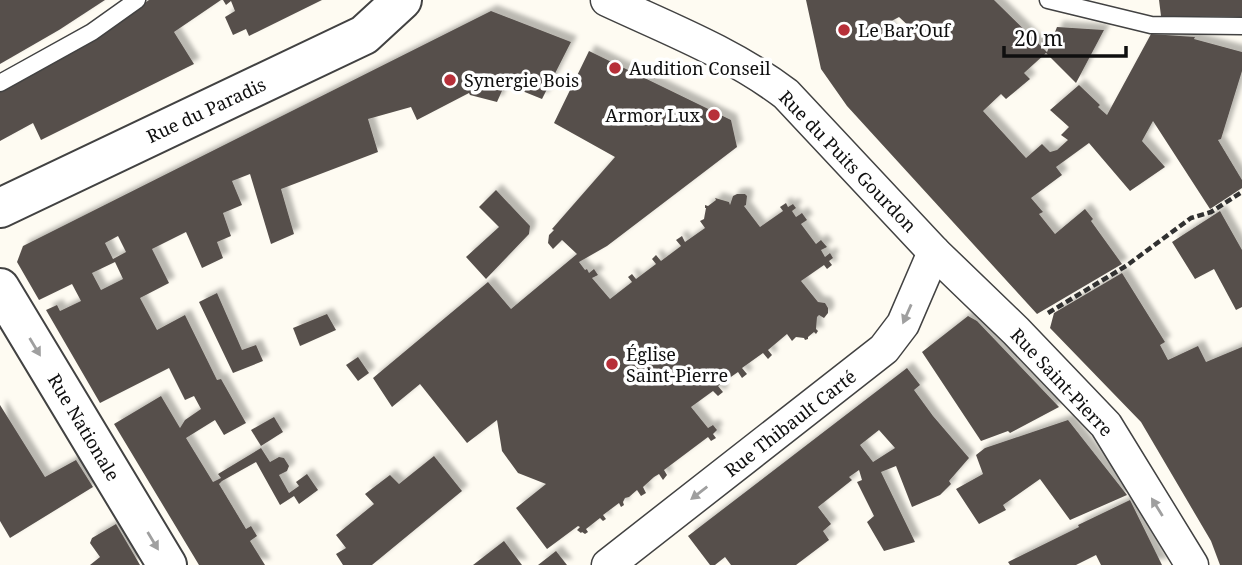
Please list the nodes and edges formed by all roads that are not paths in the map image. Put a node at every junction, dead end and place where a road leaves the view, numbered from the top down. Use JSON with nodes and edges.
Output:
{"nodes":[{"id":1,"x":137,"y":0,"type":"edge"},
{"id":2,"x":402,"y":0,"type":"edge"},
{"id":3,"x":607,"y":0,"type":"edge"},
{"id":4,"x":1048,"y":0,"type":"edge"},
{"id":5,"x":1242,"y":26,"type":"edge"},
{"id":6,"x":0,"y":83,"type":"edge"},
{"id":7,"x":0,"y":208,"type":"edge"},
{"id":8,"x":934,"y":252,"type":"junction"},
{"id":9,"x":0,"y":288,"type":"edge"},
{"id":10,"x":167,"y":565,"type":"edge"},
{"id":11,"x":608,"y":565,"type":"edge"},
{"id":12,"x":1192,"y":565,"type":"edge"}],
"edges":[{"from":1,"to":6,"type":"lane"},
{"from":2,"to":7,"type":"street","name":"Rue du Paradis"},
{"from":3,"to":8,"type":"street","name":"Rue du Puits Gourdon"},
{"from":4,"to":5,"type":"lane"},
{"from":8,"to":11,"type":"street","name":"Rue Thibault Carté","one_way":true},
{"from":12,"to":8,"type":"street","name":"Rue Saint-Pierre","one_way":true},
{"from":9,"to":10,"type":"street","name":"Rue Nationale","one_way":true}]}
